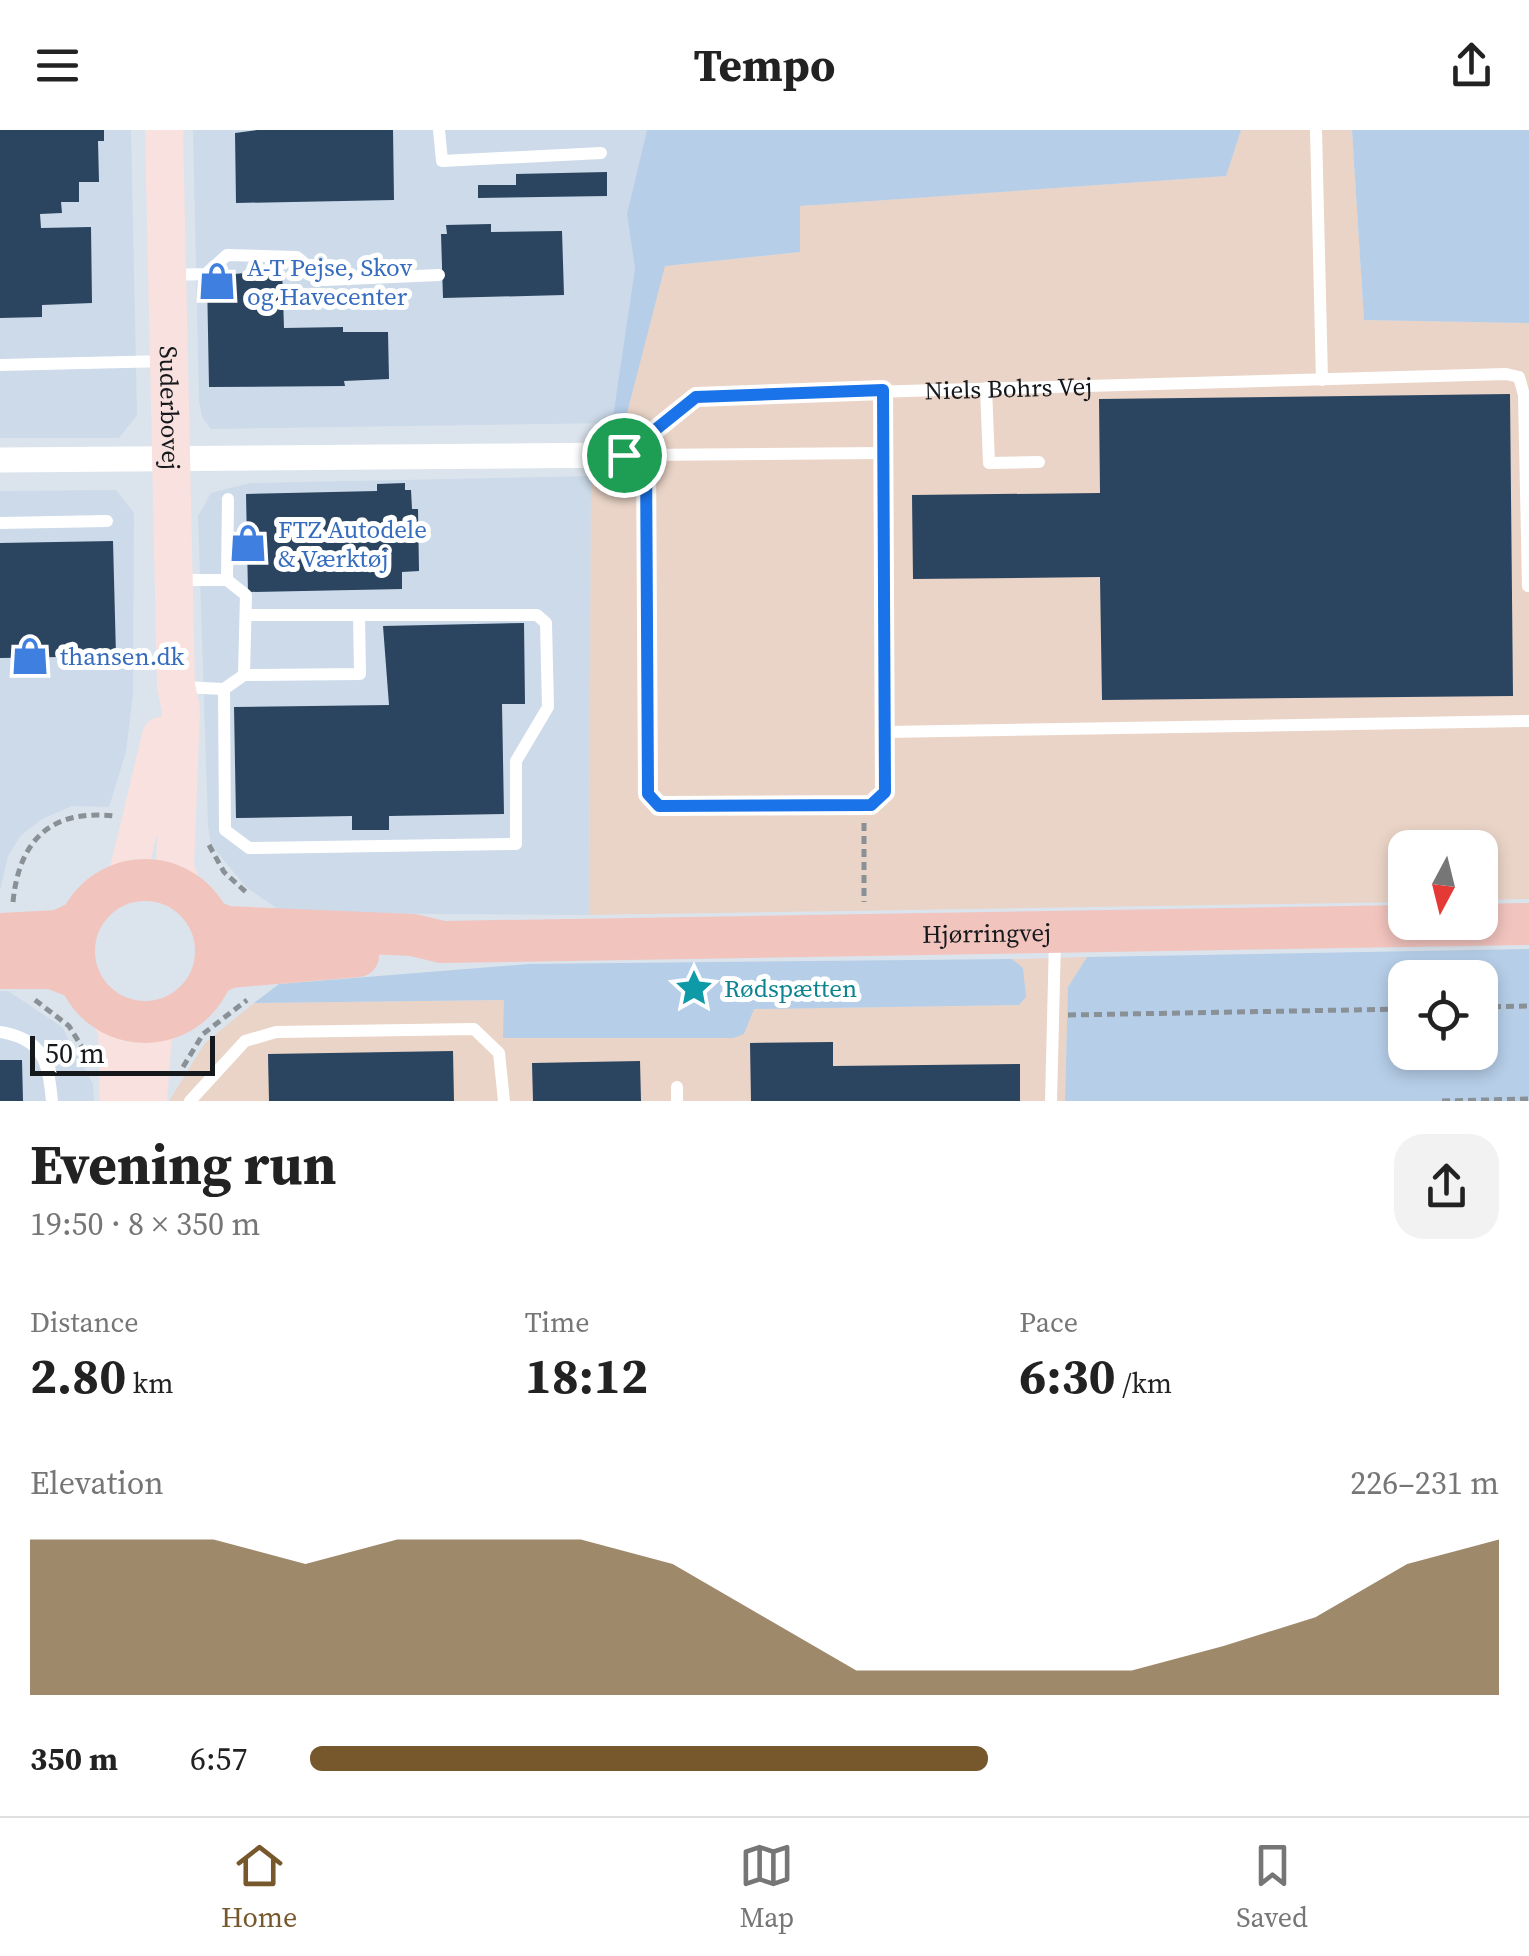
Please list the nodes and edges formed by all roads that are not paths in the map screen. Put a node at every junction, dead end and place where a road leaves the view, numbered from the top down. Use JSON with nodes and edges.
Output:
{"nodes":[{"id":1,"x":164,"y":130,"type":"edge"},
{"id":2,"x":440,"y":130,"type":"edge"},
{"id":3,"x":1316,"y":130,"type":"edge"},
{"id":4,"x":602,"y":154,"type":"dead end"},
{"id":5,"x":168,"y":275,"type":"junction"},
{"id":6,"x":439,"y":275,"type":"dead end"},
{"id":7,"x":170,"y":361,"type":"junction"},
{"id":8,"x":0,"y":365,"type":"edge"},
{"id":9,"x":1322,"y":380,"type":"junction"},
{"id":10,"x":986,"y":388,"type":"junction"},
{"id":11,"x":883,"y":390,"type":"junction"},
{"id":12,"x":883,"y":454,"type":"junction"},
{"id":13,"x":635,"y":455,"type":"junction"},
{"id":14,"x":172,"y":459,"type":"junction"},
{"id":15,"x":0,"y":460,"type":"edge"},
{"id":16,"x":1040,"y":462,"type":"dead end"},
{"id":17,"x":228,"y":500,"type":"dead end"},
{"id":18,"x":107,"y":521,"type":"dead end"},
{"id":19,"x":0,"y":524,"type":"edge"},
{"id":20,"x":174,"y":580,"type":"junction"},
{"id":21,"x":227,"y":580,"type":"junction"},
{"id":22,"x":1528,"y":586,"type":"edge"},
{"id":23,"x":246,"y":615,"type":"junction"},
{"id":24,"x":359,"y":615,"type":"junction"},
{"id":25,"x":244,"y":675,"type":"junction"},
{"id":26,"x":176,"y":686,"type":"junction"},
{"id":27,"x":224,"y":689,"type":"junction"},
{"id":28,"x":1529,"y":721,"type":"edge"},
{"id":29,"x":885,"y":732,"type":"junction"},
{"id":30,"x":126,"y":882,"type":"junction"},
{"id":31,"x":196,"y":905,"type":"junction"},
{"id":32,"x":80,"y":921,"type":"junction"},
{"id":33,"x":1529,"y":924,"type":"edge"},
{"id":34,"x":1056,"y":932,"type":"junction"},
{"id":35,"x":442,"y":942,"type":"junction"},
{"id":36,"x":6,"y":951,"type":"edge"},
{"id":37,"x":212,"y":975,"type":"junction"},
{"id":38,"x":80,"y":979,"type":"junction"},
{"id":39,"x":108,"y":1012,"type":"junction"},
{"id":40,"x":164,"y":1019,"type":"junction"},
{"id":41,"x":0,"y":1032,"type":"edge"},
{"id":42,"x":52,"y":1101,"type":"edge"},
{"id":43,"x":119,"y":1101,"type":"edge"},
{"id":44,"x":148,"y":1101,"type":"edge"},
{"id":45,"x":190,"y":1101,"type":"edge"},
{"id":46,"x":504,"y":1101,"type":"edge"},
{"id":47,"x":1050,"y":1101,"type":"edge"}],
"edges":[{"from":1,"to":5,"type":"street","name":"Suderbovej"},
{"from":2,"to":4,"type":"lane"},
{"from":3,"to":9,"type":"lane"},
{"from":5,"to":6,"type":"lane"},
{"from":5,"to":7,"type":"street","name":"Suderbovej"},
{"from":7,"to":8,"type":"lane"},
{"from":7,"to":14,"type":"street","name":"Suderbovej"},
{"from":9,"to":10,"type":"lane","name":"Niels Bohrs Vej"},
{"from":9,"to":22,"type":"lane","name":"Niels Bohrs Vej"},
{"from":10,"to":11,"type":"lane","name":"Niels Bohrs Vej"},
{"from":10,"to":16,"type":"lane"},
{"from":11,"to":12,"type":"lane"},
{"from":11,"to":13,"type":"lane","name":"Niels Bohrs Vej"},
{"from":12,"to":13,"type":"lane"},
{"from":12,"to":29,"type":"lane"},
{"from":13,"to":14,"type":"street"},
{"from":13,"to":29,"type":"lane"},
{"from":14,"to":15,"type":"street"},
{"from":14,"to":20,"type":"street","name":"Suderbovej"},
{"from":17,"to":21,"type":"lane"},
{"from":18,"to":19,"type":"lane"},
{"from":20,"to":21,"type":"lane"},
{"from":20,"to":26,"type":"street","name":"Suderbovej"},
{"from":21,"to":23,"type":"lane"},
{"from":23,"to":24,"type":"lane"},
{"from":23,"to":25,"type":"lane"},
{"from":24,"to":25,"type":"lane"},
{"from":24,"to":27,"type":"lane"},
{"from":25,"to":27,"type":"lane"},
{"from":26,"to":27,"type":"lane"},
{"from":26,"to":30,"type":"street","name":"Suderbovej"},
{"from":26,"to":31,"type":"street","name":"Suderbovej"},
{"from":28,"to":29,"type":"lane"},
{"from":30,"to":31,"type":"main road"},
{"from":30,"to":32,"type":"main road"},
{"from":31,"to":35,"type":"main road","name":"Hjørringvej"},
{"from":31,"to":37,"type":"main road"},
{"from":32,"to":36,"type":"main road"},
{"from":32,"to":38,"type":"main road"},
{"from":33,"to":34,"type":"main road","name":"Hjørringvej"},
{"from":34,"to":35,"type":"main road","name":"Hjørringvej"},
{"from":34,"to":47,"type":"lane"},
{"from":35,"to":37,"type":"main road","name":"Hjørringvej"},
{"from":36,"to":38,"type":"main road"},
{"from":37,"to":40,"type":"main road"},
{"from":38,"to":39,"type":"main road"},
{"from":39,"to":40,"type":"main road"},
{"from":39,"to":43,"type":"street"},
{"from":40,"to":44,"type":"street"},
{"from":41,"to":42,"type":"lane"},
{"from":45,"to":46,"type":"lane"}]}
